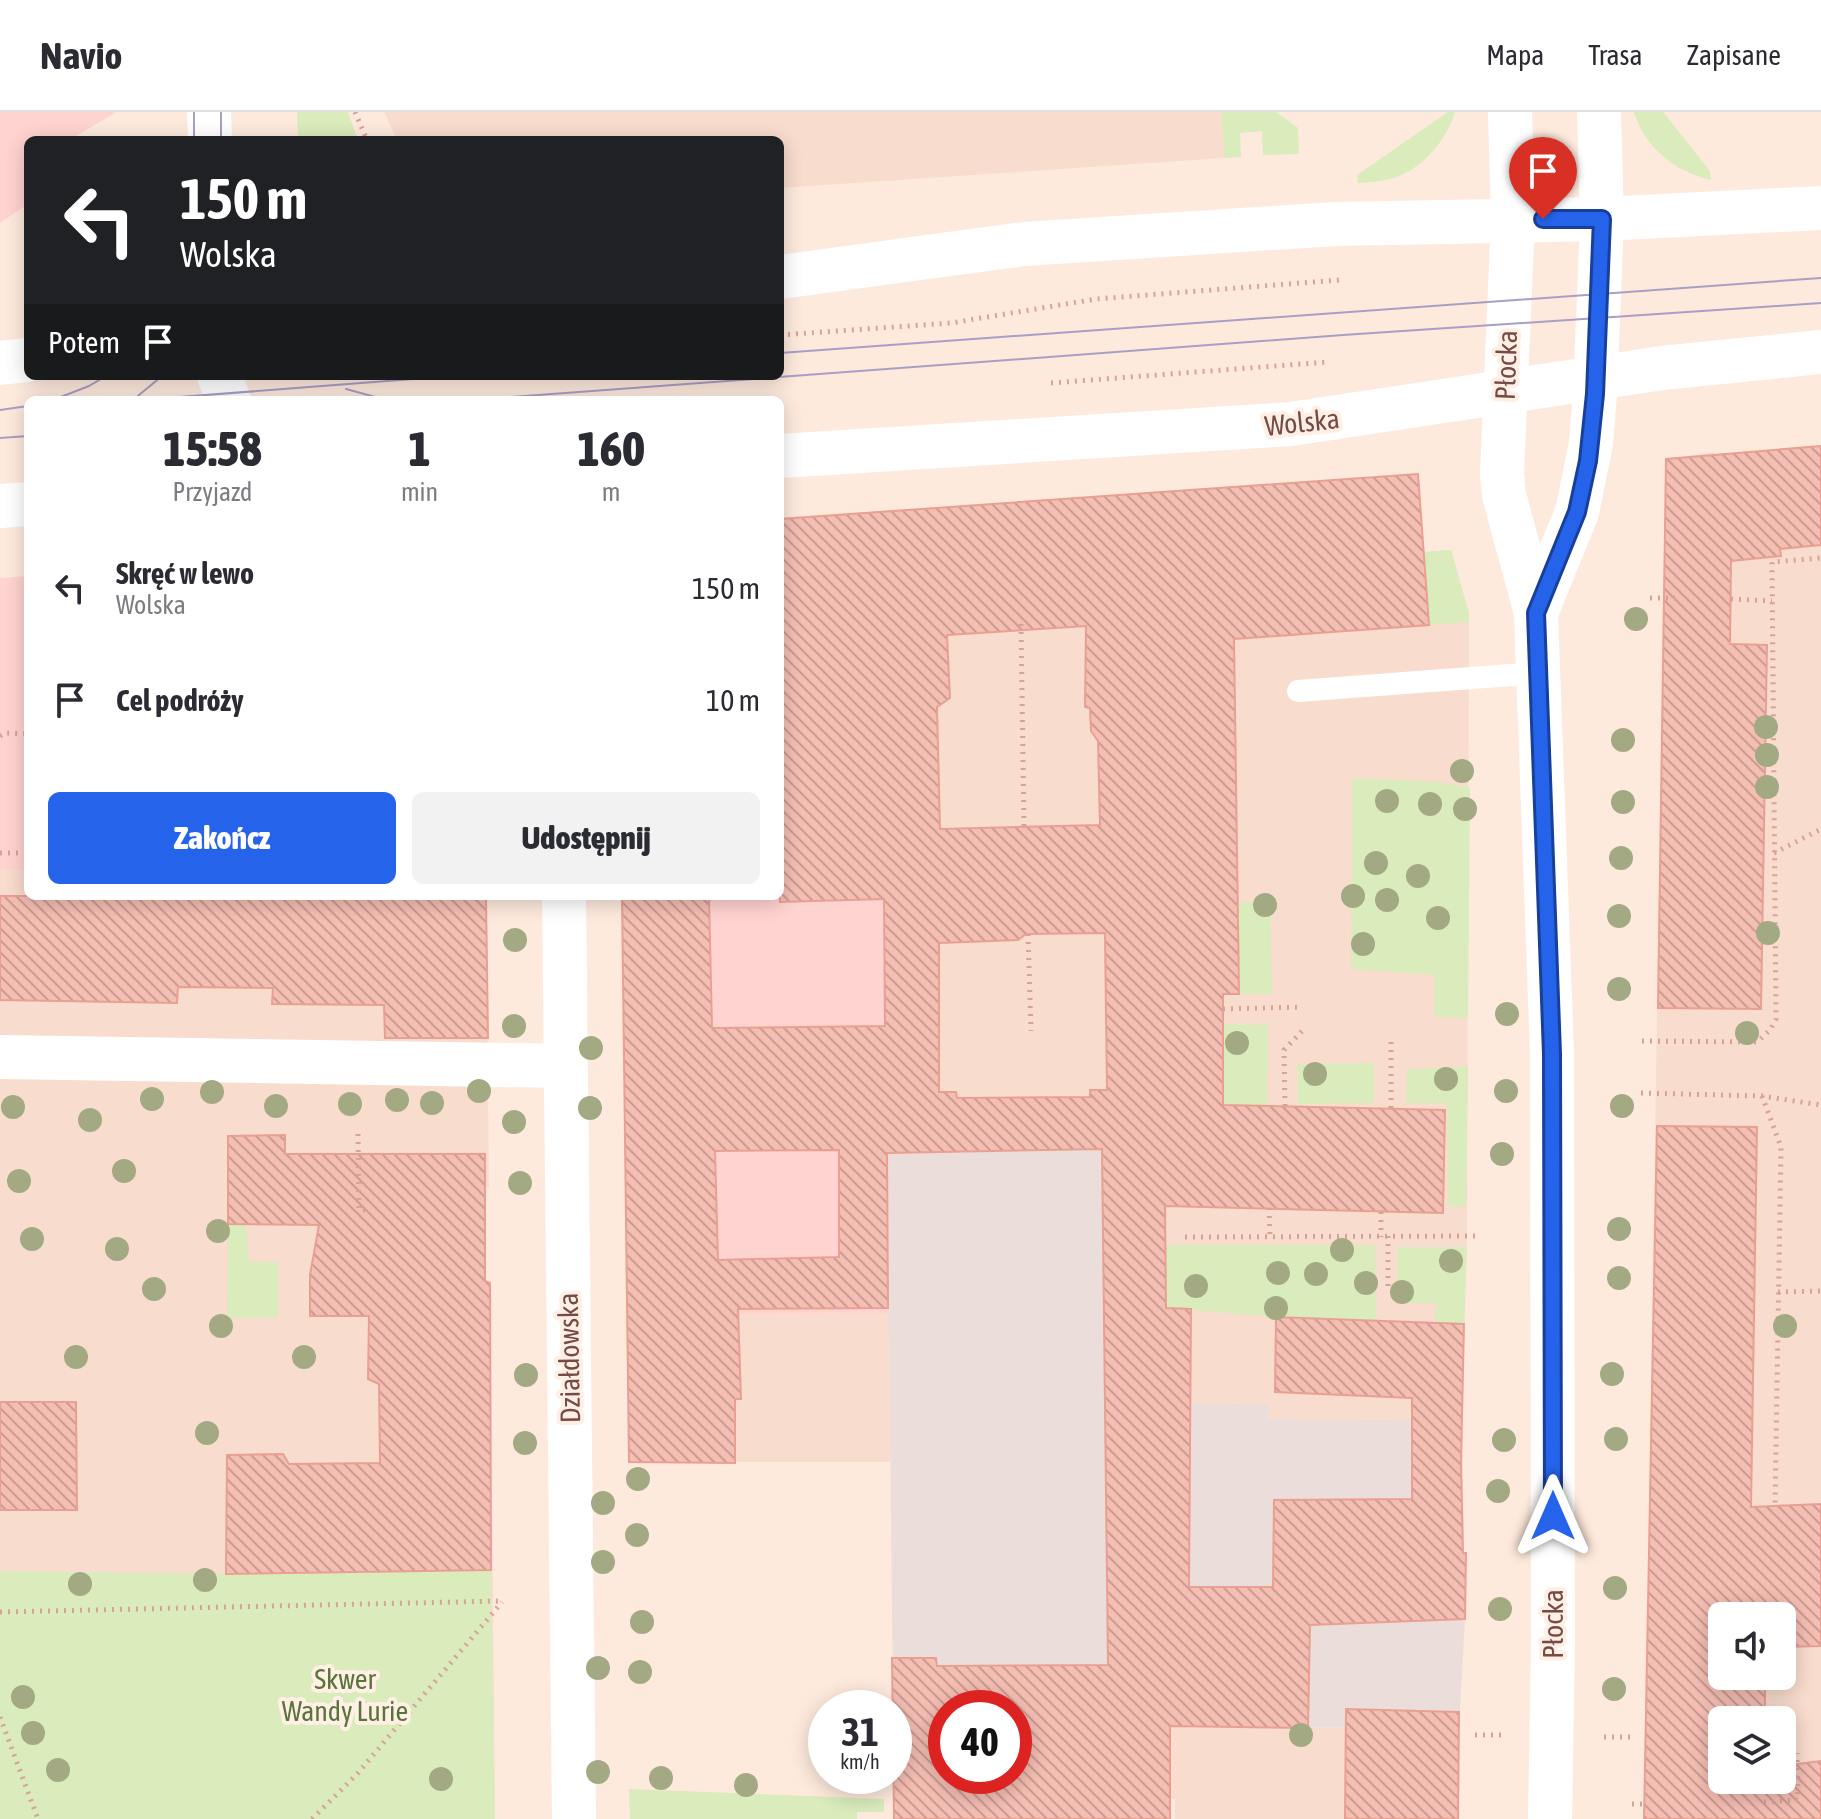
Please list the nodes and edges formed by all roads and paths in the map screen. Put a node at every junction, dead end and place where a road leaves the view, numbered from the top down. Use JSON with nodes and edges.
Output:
{"nodes":[{"id":1,"x":209,"y":112,"type":"edge"},
{"id":2,"x":355,"y":112,"type":"edge"},
{"id":3,"x":1510,"y":112,"type":"edge"},
{"id":4,"x":1599,"y":112,"type":"edge"},
{"id":5,"x":210,"y":136,"type":"edge"},
{"id":6,"x":365,"y":136,"type":"edge"},
{"id":7,"x":1821,"y":208,"type":"edge"},
{"id":8,"x":1513,"y":219,"type":"junction"},
{"id":9,"x":1602,"y":219,"type":"junction"},
{"id":10,"x":784,"y":276,"type":"edge"},
{"id":11,"x":1339,"y":280,"type":"dead end"},
{"id":12,"x":784,"y":335,"type":"edge"},
{"id":13,"x":1821,"y":352,"type":"edge"},
{"id":14,"x":24,"y":360,"type":"edge"},
{"id":15,"x":1332,"y":362,"type":"dead end"},
{"id":16,"x":0,"y":363,"type":"edge"},
{"id":17,"x":1596,"y":378,"type":"junction"},
{"id":18,"x":1049,"y":383,"type":"dead end"},
{"id":19,"x":1505,"y":393,"type":"junction"},
{"id":20,"x":784,"y":456,"type":"edge"},
{"id":21,"x":24,"y":504,"type":"edge"},
{"id":22,"x":0,"y":506,"type":"edge"},
{"id":23,"x":1821,"y":558,"type":"edge"},
{"id":24,"x":1650,"y":598,"type":"dead end"},
{"id":25,"x":1675,"y":598,"type":"dead end"},
{"id":26,"x":1731,"y":599,"type":"dead end"},
{"id":27,"x":1772,"y":601,"type":"junction"},
{"id":28,"x":1536,"y":613,"type":"junction"},
{"id":29,"x":1021,"y":624,"type":"dead end"},
{"id":30,"x":1538,"y":673,"type":"junction"},
{"id":31,"x":1298,"y":691,"type":"dead end"},
{"id":32,"x":24,"y":734,"type":"edge"},
{"id":33,"x":0,"y":736,"type":"edge"},
{"id":34,"x":1024,"y":827,"type":"dead end"},
{"id":35,"x":1821,"y":829,"type":"edge"},
{"id":36,"x":0,"y":853,"type":"edge"},
{"id":37,"x":24,"y":853,"type":"edge"},
{"id":38,"x":1774,"y":853,"type":"junction"},
{"id":39,"x":564,"y":900,"type":"edge"},
{"id":40,"x":1028,"y":934,"type":"dead end"},
{"id":41,"x":1303,"y":1007,"type":"dead end"},
{"id":42,"x":1223,"y":1009,"type":"dead end"},
{"id":43,"x":1304,"y":1029,"type":"dead end"},
{"id":44,"x":1031,"y":1031,"type":"dead end"},
{"id":45,"x":1391,"y":1036,"type":"dead end"},
{"id":46,"x":1642,"y":1041,"type":"dead end"},
{"id":47,"x":0,"y":1057,"type":"edge"},
{"id":48,"x":565,"y":1066,"type":"junction"},
{"id":49,"x":1641,"y":1093,"type":"dead end"},
{"id":50,"x":1762,"y":1096,"type":"junction"},
{"id":51,"x":1821,"y":1105,"type":"edge"},
{"id":52,"x":1285,"y":1106,"type":"dead end"},
{"id":53,"x":1391,"y":1108,"type":"dead end"},
{"id":54,"x":358,"y":1134,"type":"dead end"},
{"id":55,"x":1269,"y":1208,"type":"dead end"},
{"id":56,"x":366,"y":1210,"type":"dead end"},
{"id":57,"x":1381,"y":1212,"type":"dead end"},
{"id":58,"x":1270,"y":1236,"type":"junction"},
{"id":59,"x":1384,"y":1236,"type":"junction"},
{"id":60,"x":1476,"y":1236,"type":"dead end"},
{"id":61,"x":1185,"y":1237,"type":"dead end"},
{"id":62,"x":1821,"y":1291,"type":"edge"},
{"id":63,"x":1388,"y":1292,"type":"dead end"},
{"id":64,"x":1778,"y":1292,"type":"junction"},
{"id":65,"x":1775,"y":1506,"type":"dead end"},
{"id":66,"x":0,"y":1612,"type":"edge"},
{"id":67,"x":0,"y":1717,"type":"edge"},
{"id":68,"x":3,"y":1732,"type":"edge"},
{"id":69,"x":1797,"y":1753,"type":"dead end"},
{"id":70,"x":1764,"y":1802,"type":"dead end"},
{"id":71,"x":1632,"y":1804,"type":"dead end"},
{"id":72,"x":1645,"y":1804,"type":"dead end"},
{"id":73,"x":38,"y":1819,"type":"edge"},
{"id":74,"x":312,"y":1819,"type":"edge"},
{"id":75,"x":574,"y":1819,"type":"edge"},
{"id":76,"x":1550,"y":1819,"type":"edge"}],
"edges":[{"from":1,"to":5,"type":"street"},
{"from":2,"to":6,"type":"path"},
{"from":3,"to":8,"type":"street","name":"Płocka"},
{"from":4,"to":9,"type":"street","name":"Płocka"},
{"from":7,"to":9,"type":"street"},
{"from":8,"to":9,"type":"street"},
{"from":8,"to":10,"type":"street"},
{"from":8,"to":19,"type":"street","name":"Płocka"},
{"from":9,"to":17,"type":"street","name":"Płocka"},
{"from":11,"to":12,"type":"path"},
{"from":13,"to":17,"type":"street","name":"Wolska"},
{"from":14,"to":16,"type":"street"},
{"from":15,"to":18,"type":"path"},
{"from":17,"to":19,"type":"street","name":"Wolska"},
{"from":17,"to":28,"type":"street","name":"Płocka"},
{"from":19,"to":20,"type":"street","name":"Wolska"},
{"from":19,"to":28,"type":"street","name":"Płocka"},
{"from":21,"to":22,"type":"street"},
{"from":23,"to":27,"type":"path"},
{"from":24,"to":25,"type":"path"},
{"from":26,"to":27,"type":"path"},
{"from":27,"to":38,"type":"path"},
{"from":28,"to":30,"type":"street","name":"Płocka"},
{"from":29,"to":34,"type":"path"},
{"from":30,"to":31,"type":"lane"},
{"from":30,"to":76,"type":"street","name":"Płocka"},
{"from":32,"to":33,"type":"path"},
{"from":35,"to":38,"type":"path"},
{"from":36,"to":37,"type":"path"},
{"from":38,"to":46,"type":"path"},
{"from":39,"to":48,"type":"street","name":"Działdowska"},
{"from":40,"to":44,"type":"path"},
{"from":41,"to":42,"type":"path"},
{"from":43,"to":52,"type":"path"},
{"from":45,"to":53,"type":"path"},
{"from":47,"to":48,"type":"street"},
{"from":48,"to":75,"type":"street","name":"Działdowska"},
{"from":49,"to":50,"type":"path"},
{"from":50,"to":51,"type":"path"},
{"from":50,"to":64,"type":"path"},
{"from":54,"to":56,"type":"path"},
{"from":55,"to":58,"type":"path"},
{"from":57,"to":59,"type":"path"},
{"from":58,"to":59,"type":"path"},
{"from":58,"to":61,"type":"path"},
{"from":59,"to":60,"type":"path"},
{"from":59,"to":63,"type":"path"},
{"from":62,"to":64,"type":"path"},
{"from":64,"to":65,"type":"path"},
{"from":66,"to":74,"type":"path"},
{"from":67,"to":68,"type":"path"},
{"from":68,"to":73,"type":"path"},
{"from":69,"to":70,"type":"path"},
{"from":71,"to":72,"type":"path"}]}
